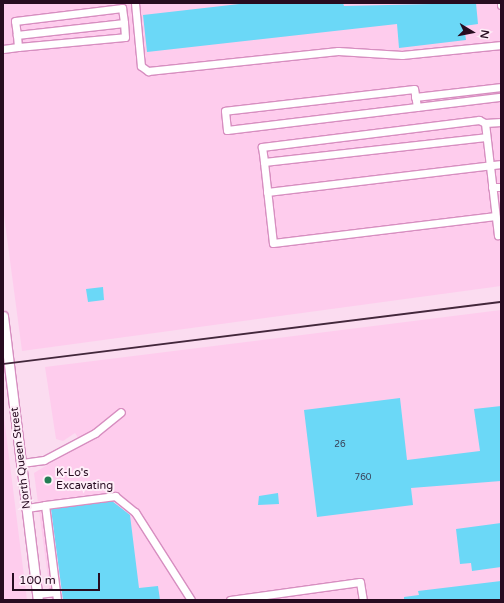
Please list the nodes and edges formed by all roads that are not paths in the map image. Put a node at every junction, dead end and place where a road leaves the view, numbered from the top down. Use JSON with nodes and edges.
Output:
{"nodes":[{"id":1,"x":135,"y":3,"type":"edge"},
{"id":2,"x":124,"y":23,"type":"junction"},
{"id":3,"x":17,"y":35,"type":"junction"},
{"id":4,"x":501,"y":45,"type":"edge"},
{"id":5,"x":18,"y":47,"type":"junction"},
{"id":6,"x":3,"y":49,"type":"edge"},
{"id":7,"x":501,"y":87,"type":"edge"},
{"id":8,"x":415,"y":97,"type":"junction"},
{"id":9,"x":501,"y":97,"type":"edge"},
{"id":10,"x":417,"y":107,"type":"junction"},
{"id":11,"x":501,"y":122,"type":"edge"},
{"id":12,"x":485,"y":123,"type":"junction"},
{"id":13,"x":486,"y":137,"type":"junction"},
{"id":14,"x":264,"y":162,"type":"junction"},
{"id":15,"x":501,"y":164,"type":"edge"},
{"id":16,"x":489,"y":165,"type":"junction"},
{"id":17,"x":501,"y":186,"type":"edge"},
{"id":18,"x":492,"y":187,"type":"junction"},
{"id":19,"x":267,"y":192,"type":"junction"},
{"id":20,"x":495,"y":216,"type":"junction"},
{"id":21,"x":501,"y":234,"type":"edge"},
{"id":22,"x":3,"y":316,"type":"edge"},
{"id":23,"x":118,"y":414,"type":"dead end"},
{"id":24,"x":22,"y":464,"type":"junction"},
{"id":25,"x":45,"y":506,"type":"junction"},
{"id":26,"x":27,"y":508,"type":"junction"},
{"id":27,"x":56,"y":592,"type":"junction"},
{"id":28,"x":38,"y":597,"type":"edge"},
{"id":29,"x":253,"y":598,"type":"edge"},
{"id":30,"x":56,"y":600,"type":"edge"},
{"id":31,"x":190,"y":600,"type":"edge"},
{"id":32,"x":230,"y":600,"type":"edge"},
{"id":33,"x":363,"y":600,"type":"edge"}],
"edges":[{"from":1,"to":4,"type":"lane"},
{"from":2,"to":3,"type":"lane"},
{"from":2,"to":3,"type":"lane"},
{"from":2,"to":5,"type":"lane"},
{"from":3,"to":5,"type":"lane"},
{"from":5,"to":6,"type":"lane"},
{"from":7,"to":8,"type":"lane"},
{"from":8,"to":10,"type":"lane"},
{"from":8,"to":10,"type":"lane"},
{"from":9,"to":10,"type":"lane"},
{"from":11,"to":12,"type":"lane"},
{"from":12,"to":13,"type":"lane"},
{"from":12,"to":14,"type":"lane"},
{"from":13,"to":14,"type":"lane"},
{"from":13,"to":16,"type":"lane"},
{"from":14,"to":19,"type":"lane"},
{"from":15,"to":16,"type":"lane"},
{"from":16,"to":18,"type":"lane"},
{"from":16,"to":19,"type":"lane"},
{"from":17,"to":18,"type":"lane"},
{"from":18,"to":20,"type":"lane"},
{"from":19,"to":20,"type":"lane"},
{"from":20,"to":21,"type":"lane"},
{"from":22,"to":24,"type":"main road","name":"North Queen Street"},
{"from":23,"to":24,"type":"lane"},
{"from":24,"to":26,"type":"main road","name":"North Queen Street"},
{"from":25,"to":26,"type":"lane"},
{"from":25,"to":27,"type":"lane"},
{"from":25,"to":31,"type":"lane"},
{"from":26,"to":28,"type":"main road","name":"North Queen Street"},
{"from":27,"to":28,"type":"lane"},
{"from":27,"to":30,"type":"lane"},
{"from":29,"to":32,"type":"lane"},
{"from":29,"to":33,"type":"lane"}]}
